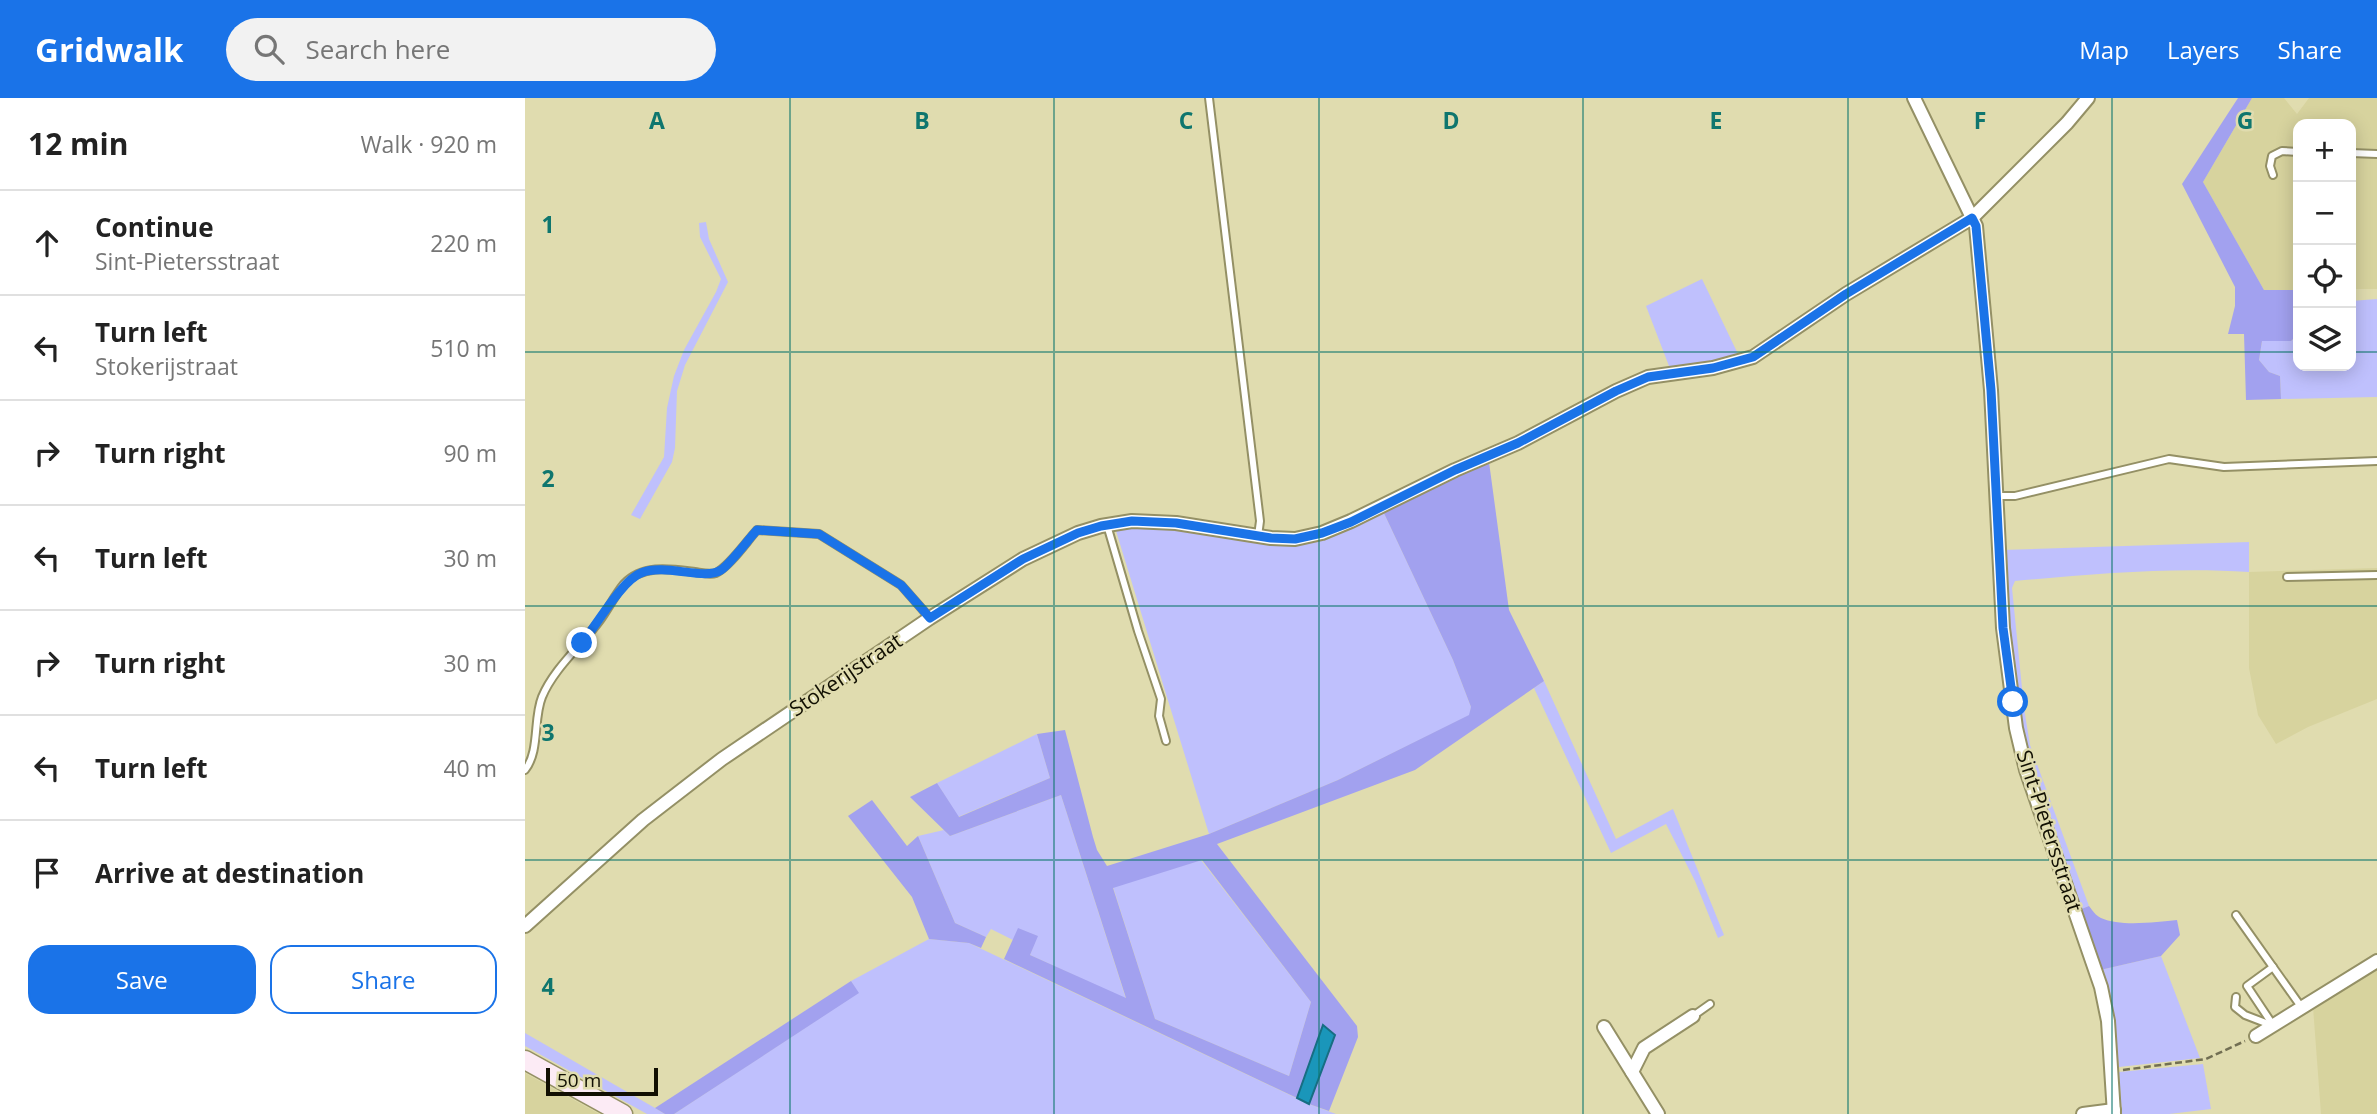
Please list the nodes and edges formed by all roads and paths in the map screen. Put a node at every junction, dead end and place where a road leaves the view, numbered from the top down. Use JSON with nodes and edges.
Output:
{"nodes":[{"id":1,"x":1209,"y":98,"type":"edge"},
{"id":2,"x":1914,"y":98,"type":"edge"},
{"id":3,"x":2088,"y":98,"type":"edge"},
{"id":4,"x":2293,"y":152,"type":"edge"},
{"id":5,"x":2356,"y":153,"type":"edge"},
{"id":6,"x":2377,"y":154,"type":"edge"},
{"id":7,"x":2273,"y":175,"type":"dead end"},
{"id":8,"x":1972,"y":218,"type":"junction"},
{"id":9,"x":2377,"y":461,"type":"edge"},
{"id":10,"x":1996,"y":496,"type":"junction"},
{"id":11,"x":1107,"y":525,"type":"junction"},
{"id":12,"x":1258,"y":536,"type":"junction"},
{"id":13,"x":2377,"y":575,"type":"edge"},
{"id":14,"x":2287,"y":578,"type":"dead end"},
{"id":15,"x":930,"y":618,"type":"junction"},
{"id":16,"x":1166,"y":741,"type":"dead end"},
{"id":17,"x":525,"y":770,"type":"edge"},
{"id":18,"x":2236,"y":915,"type":"dead end"},
{"id":19,"x":525,"y":926,"type":"edge"},
{"id":20,"x":2377,"y":961,"type":"edge"},
{"id":21,"x":2273,"y":967,"type":"junction"},
{"id":22,"x":2236,"y":997,"type":"dead end"},
{"id":23,"x":1710,"y":1004,"type":"dead end"},
{"id":24,"x":2302,"y":1008,"type":"junction"},
{"id":25,"x":1693,"y":1016,"type":"joint"},
{"id":26,"x":2273,"y":1026,"type":"junction"},
{"id":27,"x":1604,"y":1027,"type":"dead end"},
{"id":28,"x":2256,"y":1036,"type":"joint"},
{"id":29,"x":525,"y":1060,"type":"edge"},
{"id":30,"x":2112,"y":1071,"type":"junction"},
{"id":31,"x":1632,"y":1072,"type":"junction"},
{"id":32,"x":2114,"y":1112,"type":"edge"},
{"id":33,"x":623,"y":1114,"type":"edge"},
{"id":34,"x":1658,"y":1114,"type":"edge"},
{"id":35,"x":2083,"y":1114,"type":"edge"}],
"edges":[{"from":1,"to":12,"type":"lane"},
{"from":2,"to":8,"type":"street","name":"Sint-Pietersstraat"},
{"from":3,"to":8,"type":"street","name":"Stokerijstraat"},
{"from":4,"to":7,"type":"lane"},
{"from":5,"to":6,"type":"lane"},
{"from":8,"to":10,"type":"street","name":"Sint-Pietersstraat"},
{"from":8,"to":12,"type":"street","name":"Stokerijstraat"},
{"from":9,"to":10,"type":"lane"},
{"from":10,"to":30,"type":"street","name":"Sint-Pietersstraat"},
{"from":11,"to":12,"type":"street","name":"Stokerijstraat"},
{"from":11,"to":15,"type":"street","name":"Stokerijstraat"},
{"from":11,"to":16,"type":"lane"},
{"from":13,"to":14,"type":"lane"},
{"from":15,"to":17,"type":"lane"},
{"from":15,"to":19,"type":"street","name":"Stokerijstraat"},
{"from":18,"to":21,"type":"lane"},
{"from":20,"to":24,"type":"street"},
{"from":21,"to":24,"type":"lane"},
{"from":21,"to":26,"type":"lane"},
{"from":22,"to":26,"type":"lane"},
{"from":23,"to":25,"type":"lane"},
{"from":24,"to":26,"type":"street"},
{"from":25,"to":31,"type":"street"},
{"from":26,"to":28,"type":"street"},
{"from":27,"to":31,"type":"street"},
{"from":28,"to":30,"type":"path"},
{"from":29,"to":33,"type":"street"},
{"from":30,"to":32,"type":"street","name":"Sint-Pietersstraat"},
{"from":31,"to":34,"type":"street"},
{"from":32,"to":35,"type":"street"}]}
